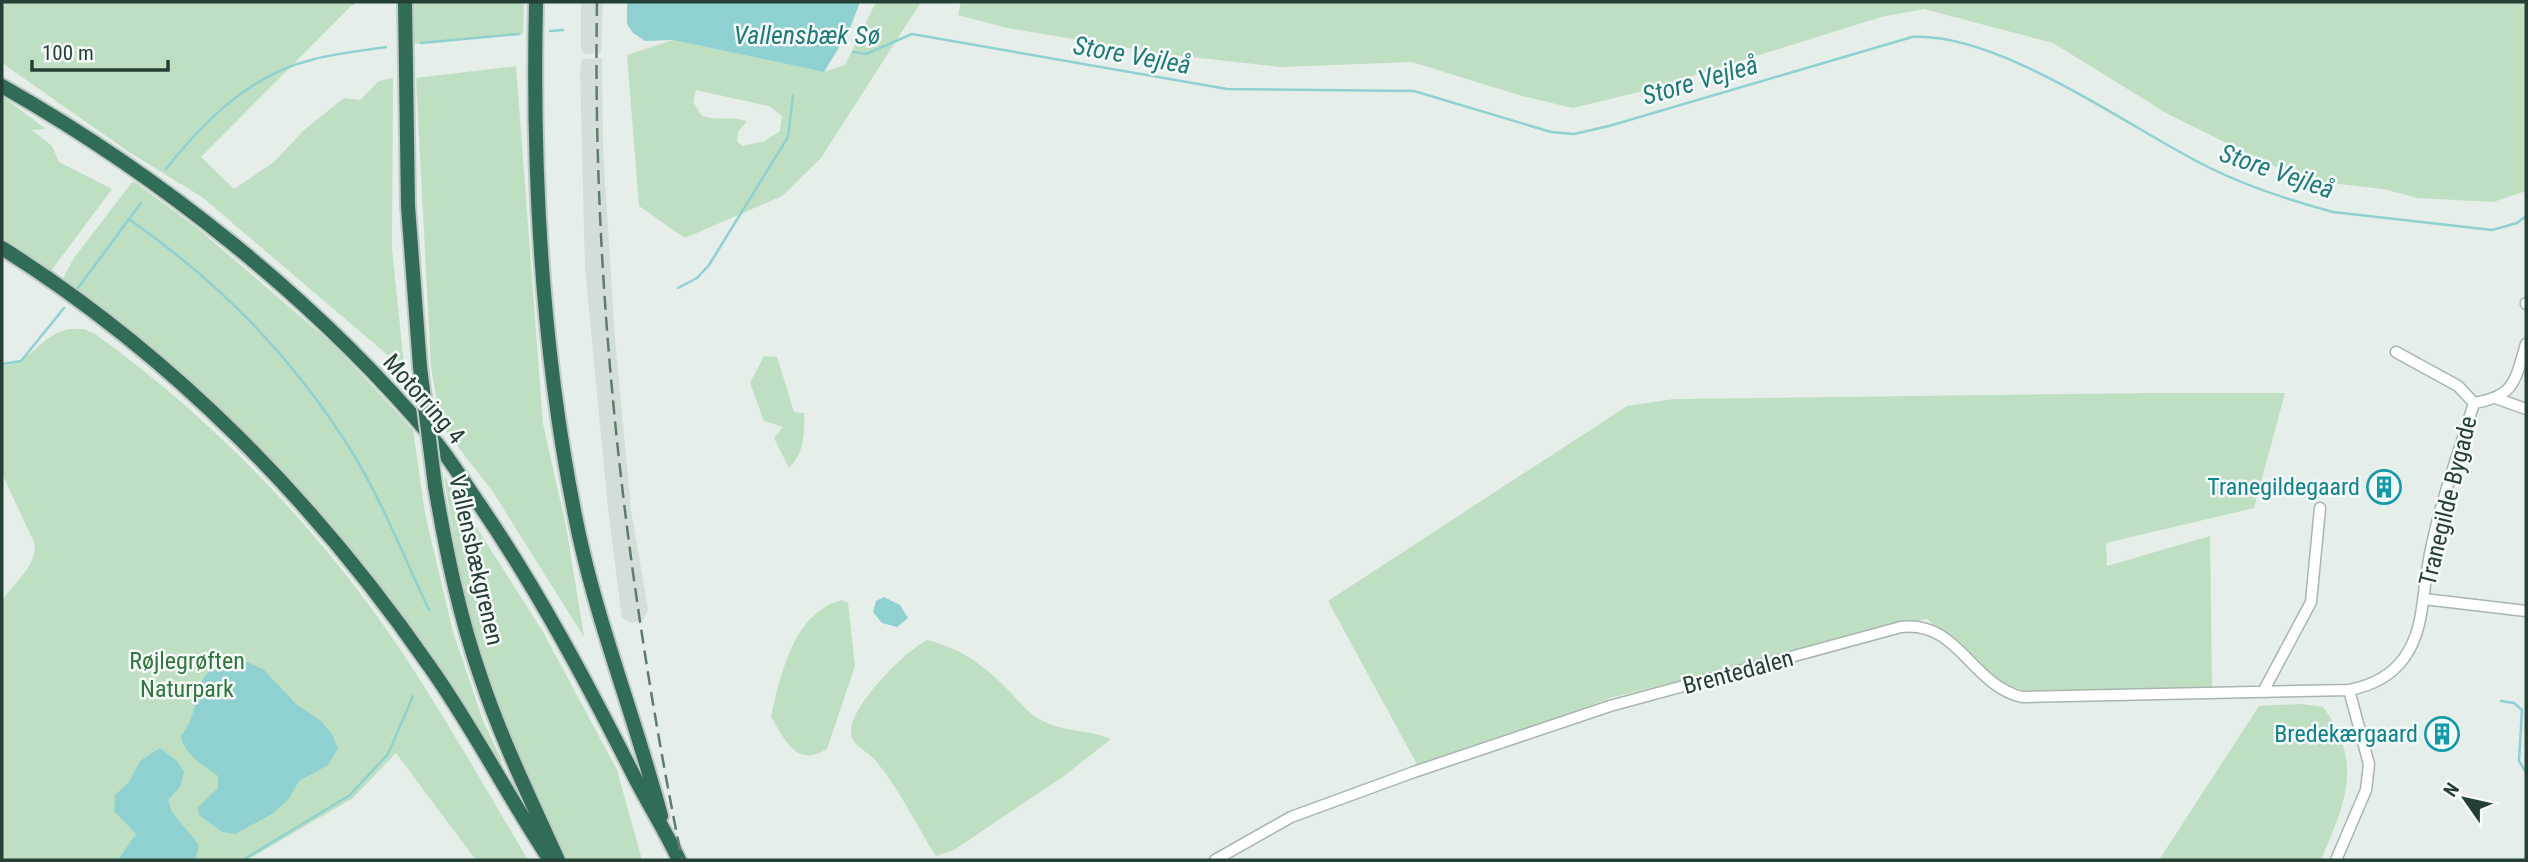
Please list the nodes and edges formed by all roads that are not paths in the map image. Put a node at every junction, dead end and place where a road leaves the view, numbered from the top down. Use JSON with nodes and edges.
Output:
{"nodes":[{"id":1,"x":405,"y":2,"type":"edge"},
{"id":2,"x":536,"y":2,"type":"edge"},
{"id":3,"x":2,"y":86,"type":"edge"},
{"id":4,"x":2,"y":248,"type":"edge"},
{"id":5,"x":2526,"y":344,"type":"edge"},
{"id":6,"x":2396,"y":352,"type":"dead end"},
{"id":7,"x":2498,"y":399,"type":"junction"},
{"id":8,"x":2474,"y":403,"type":"junction"},
{"id":9,"x":2526,"y":409,"type":"edge"},
{"id":10,"x":2320,"y":508,"type":"dead end"},
{"id":11,"x":2424,"y":599,"type":"junction"},
{"id":12,"x":2526,"y":611,"type":"edge"},
{"id":13,"x":2264,"y":690,"type":"junction"},
{"id":14,"x":2349,"y":690,"type":"junction"},
{"id":15,"x":665,"y":830,"type":"junction"},
{"id":16,"x":550,"y":860,"type":"edge"},
{"id":17,"x":558,"y":860,"type":"edge"},
{"id":18,"x":679,"y":860,"type":"edge"},
{"id":19,"x":1214,"y":860,"type":"edge"},
{"id":20,"x":2336,"y":860,"type":"edge"}],
"edges":[{"from":1,"to":17,"type":"highway","name":"Vallensbækgrenen","bridge":true},
{"from":2,"to":15,"type":"highway"},
{"from":3,"to":15,"type":"highway","name":"Motorring 4"},
{"from":4,"to":16,"type":"highway"},
{"from":5,"to":7,"type":"street","name":"Tranegilde Bygade"},
{"from":6,"to":8,"type":"street","name":"Tranegilde Bygade"},
{"from":7,"to":8,"type":"street","name":"Tranegilde Bygade"},
{"from":7,"to":9,"type":"street","name":"Tranegilde Bygade"},
{"from":8,"to":11,"type":"street","name":"Tranegilde Bygade"},
{"from":10,"to":13,"type":"street"},
{"from":11,"to":12,"type":"street","name":"Tranegilde Bygade"},
{"from":11,"to":14,"type":"street","name":"Tranegilde Bygade"},
{"from":13,"to":14,"type":"street","name":"Brentedalen"},
{"from":13,"to":19,"type":"street","name":"Brentedalen"},
{"from":14,"to":20,"type":"street"},
{"from":15,"to":18,"type":"highway","name":"Motorring 4"}]}
